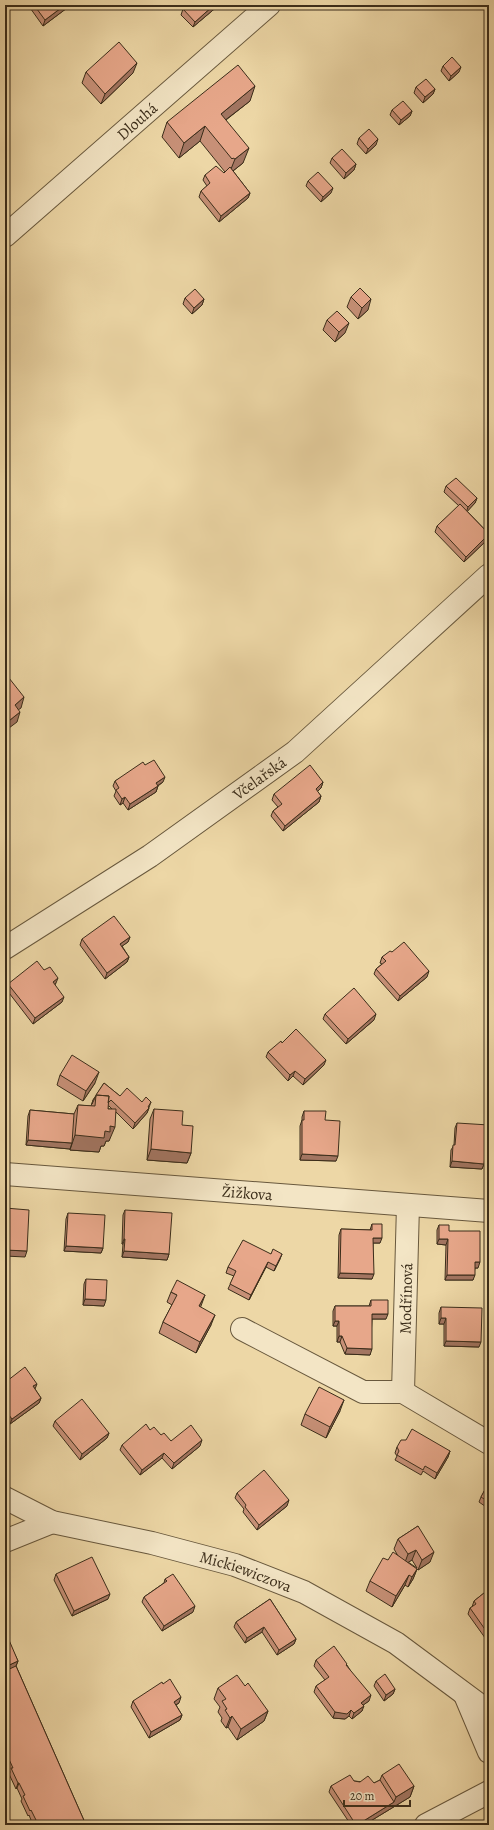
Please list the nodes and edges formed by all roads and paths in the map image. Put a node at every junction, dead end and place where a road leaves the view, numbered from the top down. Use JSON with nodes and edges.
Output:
{"nodes":[{"id":1,"x":269,"y":5,"type":"edge"},
{"id":2,"x":5,"y":236,"type":"edge"},
{"id":3,"x":489,"y":576,"type":"edge"},
{"id":4,"x":5,"y":948,"type":"edge"},
{"id":5,"x":5,"y":1174,"type":"edge"},
{"id":6,"x":408,"y":1205,"type":"junction"},
{"id":7,"x":489,"y":1211,"type":"edge"},
{"id":8,"x":242,"y":1329,"type":"dead end"},
{"id":9,"x":403,"y":1392,"type":"junction"},
{"id":10,"x":489,"y":1443,"type":"edge"},
{"id":11,"x":5,"y":1498,"type":"edge"},
{"id":12,"x":52,"y":1522,"type":"junction"},
{"id":13,"x":5,"y":1541,"type":"edge"},
{"id":14,"x":465,"y":1695,"type":"junction"},
{"id":15,"x":489,"y":1712,"type":"edge"},
{"id":16,"x":489,"y":1752,"type":"edge"},
{"id":17,"x":489,"y":1792,"type":"edge"},
{"id":18,"x":426,"y":1825,"type":"edge"}],
"edges":[{"from":1,"to":2,"type":"street","name":"Dlouhá"},
{"from":3,"to":4,"type":"street","name":"Včelařská"},
{"from":5,"to":6,"type":"street","name":"Žižkova"},
{"from":6,"to":7,"type":"street","name":"Žižkova"},
{"from":6,"to":9,"type":"street","name":"Modřínová"},
{"from":8,"to":9,"type":"street"},
{"from":9,"to":10,"type":"street"},
{"from":11,"to":12,"type":"street","name":"Mickiewiczova"},
{"from":12,"to":13,"type":"street"},
{"from":12,"to":14,"type":"street","name":"Mickiewiczova"},
{"from":14,"to":15,"type":"street","name":"Mickiewiczova"},
{"from":14,"to":16,"type":"street"},
{"from":17,"to":18,"type":"street"}]}
